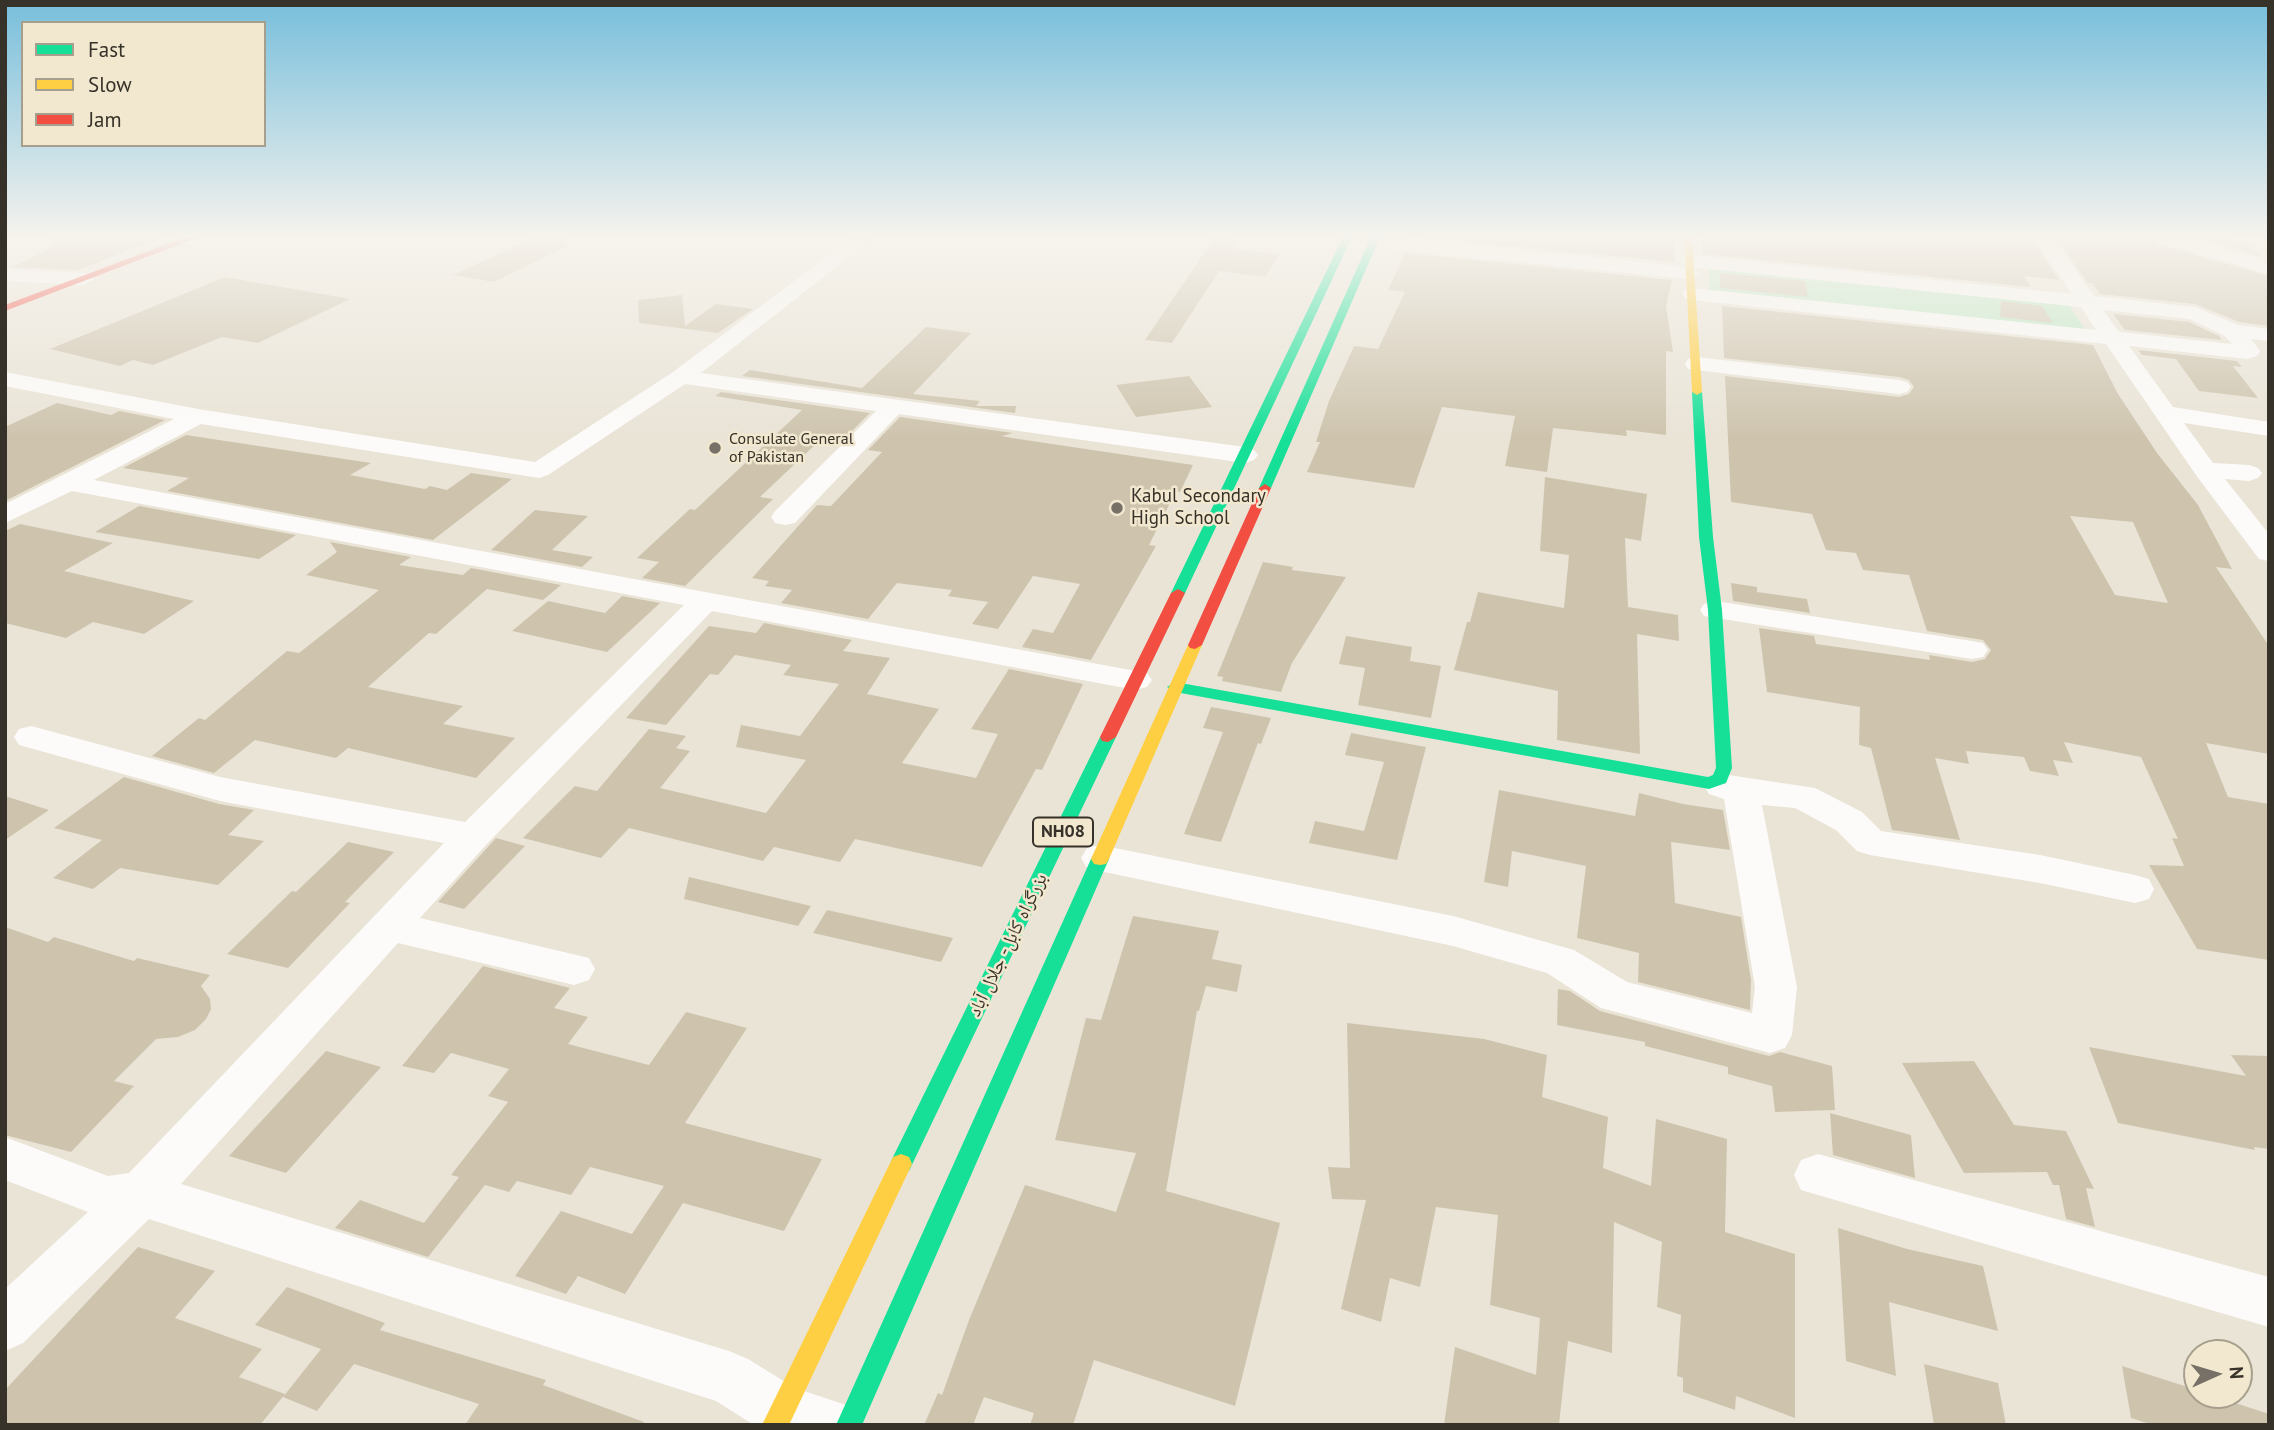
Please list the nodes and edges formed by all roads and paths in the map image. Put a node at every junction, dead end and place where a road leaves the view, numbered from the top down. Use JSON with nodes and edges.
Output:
{"nodes":[{"id":1,"x":777,"y":304,"type":"edge"},
{"id":2,"x":1316,"y":304,"type":"edge"},
{"id":3,"x":1344,"y":304,"type":"edge"},
{"id":4,"x":1692,"y":304,"type":"edge"},
{"id":5,"x":1885,"y":304,"type":"edge"},
{"id":6,"x":2088,"y":304,"type":"edge"},
{"id":7,"x":2111,"y":304,"type":"edge"},
{"id":8,"x":2233,"y":331,"type":"junction"},
{"id":9,"x":2269,"y":335,"type":"edge"},
{"id":10,"x":2111,"y":336,"type":"junction"},
{"id":11,"x":1696,"y":363,"type":"junction"},
{"id":12,"x":681,"y":377,"type":"junction"},
{"id":13,"x":16,"y":381,"type":"edge"},
{"id":14,"x":1899,"y":387,"type":"dead end"},
{"id":15,"x":5,"y":392,"type":"edge"},
{"id":16,"x":892,"y":408,"type":"junction"},
{"id":17,"x":2167,"y":413,"type":"junction"},
{"id":18,"x":198,"y":416,"type":"junction"},
{"id":19,"x":2269,"y":429,"type":"edge"},
{"id":20,"x":1245,"y":455,"type":"junction"},
{"id":21,"x":2205,"y":470,"type":"junction"},
{"id":22,"x":2249,"y":473,"type":"dead end"},
{"id":23,"x":70,"y":483,"type":"junction"},
{"id":24,"x":5,"y":516,"type":"edge"},
{"id":25,"x":785,"y":517,"type":"dead end"},
{"id":26,"x":2269,"y":553,"type":"edge"},
{"id":27,"x":704,"y":602,"type":"junction"},
{"id":28,"x":1715,"y":610,"type":"junction"},
{"id":29,"x":1972,"y":650,"type":"dead end"},
{"id":30,"x":1155,"y":684,"type":"junction"},
{"id":31,"x":31,"y":737,"type":"dead end"},
{"id":32,"x":1725,"y":787,"type":"junction"},
{"id":33,"x":473,"y":836,"type":"junction"},
{"id":34,"x":1100,"y":858,"type":"junction"},
{"id":35,"x":2135,"y":888,"type":"dead end"},
{"id":36,"x":391,"y":927,"type":"junction"},
{"id":37,"x":574,"y":969,"type":"dead end"},
{"id":38,"x":5,"y":1158,"type":"edge"},
{"id":39,"x":1818,"y":1175,"type":"dead end"},
{"id":40,"x":141,"y":1194,"type":"junction"},
{"id":41,"x":2269,"y":1302,"type":"edge"},
{"id":42,"x":5,"y":1325,"type":"edge"},
{"id":43,"x":795,"y":1420,"type":"edge"},
{"id":44,"x":849,"y":1425,"type":"edge"}],
"edges":[{"from":1,"to":12,"type":"street"},
{"from":2,"to":20,"type":"main road","name":"بزرگراه کابل- جلال آباد","number":"NH08"},
{"from":3,"to":30,"type":"main road","name":"بزرگراه کابل- جلال آباد","number":"NH08"},
{"from":4,"to":11,"type":"main road"},
{"from":5,"to":10,"type":"street"},
{"from":6,"to":10,"type":"street"},
{"from":7,"to":8,"type":"street"},
{"from":8,"to":9,"type":"street"},
{"from":8,"to":10,"type":"street"},
{"from":10,"to":17,"type":"street"},
{"from":11,"to":14,"type":"street"},
{"from":11,"to":28,"type":"main road"},
{"from":12,"to":16,"type":"street"},
{"from":12,"to":18,"type":"street"},
{"from":13,"to":15,"type":"street"},
{"from":13,"to":18,"type":"street"},
{"from":16,"to":20,"type":"street"},
{"from":16,"to":25,"type":"street"},
{"from":17,"to":19,"type":"street"},
{"from":17,"to":21,"type":"street"},
{"from":18,"to":23,"type":"street"},
{"from":20,"to":30,"type":"main road","name":"بزرگراه کابل- جلال آباد","number":"NH08"},
{"from":21,"to":22,"type":"street"},
{"from":21,"to":26,"type":"street"},
{"from":23,"to":24,"type":"street"},
{"from":23,"to":27,"type":"street"},
{"from":27,"to":30,"type":"street"},
{"from":27,"to":33,"type":"street"},
{"from":28,"to":29,"type":"street"},
{"from":28,"to":32,"type":"main road"},
{"from":30,"to":32,"type":"main road"},
{"from":30,"to":34,"type":"main road","name":"بزرگراه کابل- جلال آباد","number":"NH08"},
{"from":30,"to":43,"type":"main road","name":"بزرگراه کابل- جلال آباد","number":"NH08"},
{"from":31,"to":33,"type":"street"},
{"from":32,"to":34,"type":"street"},
{"from":32,"to":35,"type":"street"},
{"from":33,"to":36,"type":"street"},
{"from":34,"to":44,"type":"main road","name":"بزرگراه کابل- جلال آباد","number":"NH08"},
{"from":36,"to":37,"type":"street"},
{"from":36,"to":40,"type":"street"},
{"from":38,"to":40,"type":"street"},
{"from":39,"to":41,"type":"street"},
{"from":40,"to":42,"type":"street"},
{"from":40,"to":43,"type":"street"}]}
